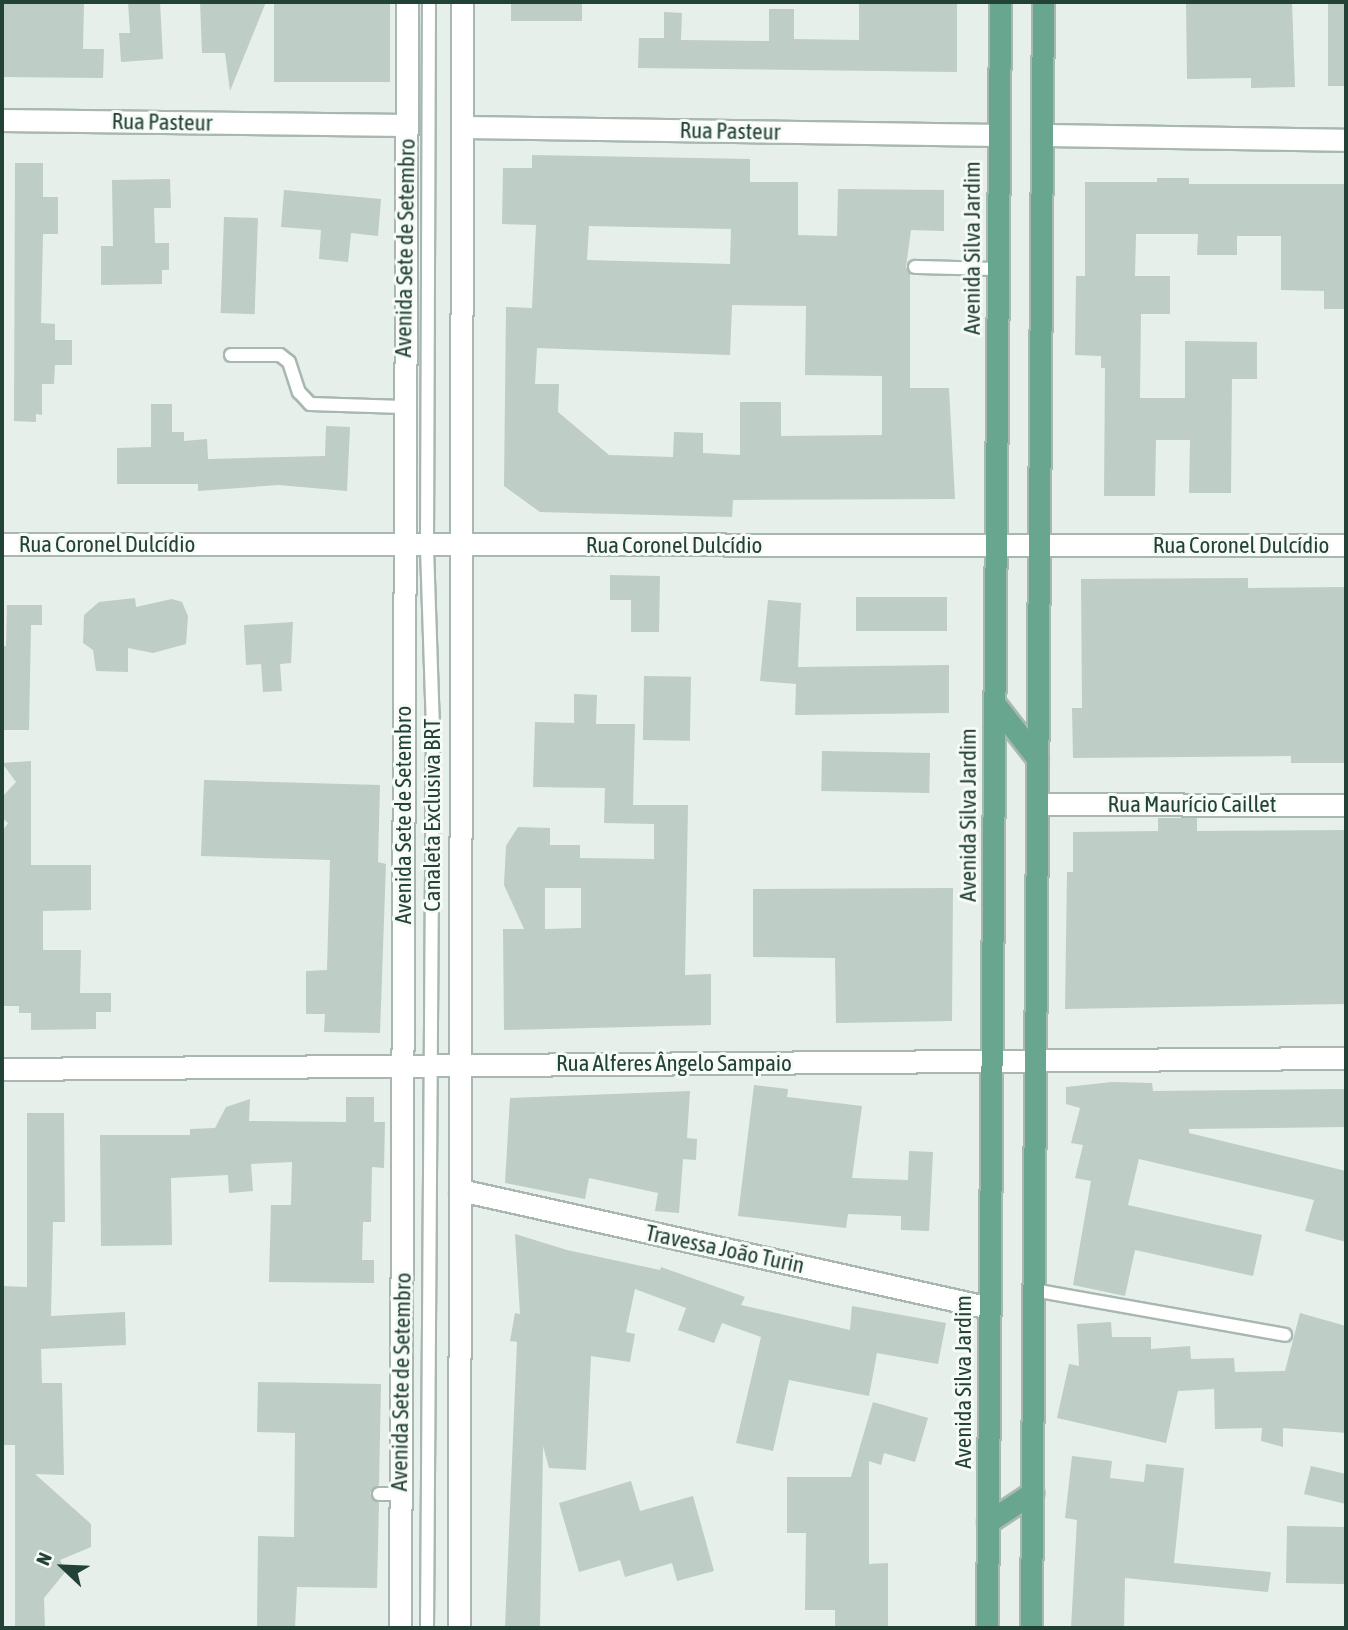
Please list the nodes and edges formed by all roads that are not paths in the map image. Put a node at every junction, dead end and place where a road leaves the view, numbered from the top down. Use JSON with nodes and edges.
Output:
{"nodes":[{"id":1,"x":407,"y":2,"type":"edge"},
{"id":2,"x":429,"y":2,"type":"edge"},
{"id":3,"x":462,"y":2,"type":"edge"},
{"id":4,"x":1000,"y":2,"type":"edge"},
{"id":5,"x":1043,"y":2,"type":"edge"},
{"id":6,"x":2,"y":120,"type":"edge"},
{"id":7,"x":406,"y":125,"type":"junction"},
{"id":8,"x":461,"y":127,"type":"junction"},
{"id":9,"x":999,"y":135,"type":"junction"},
{"id":10,"x":1042,"y":135,"type":"junction"},
{"id":11,"x":1346,"y":140,"type":"edge"},
{"id":12,"x":915,"y":267,"type":"dead end"},
{"id":13,"x":998,"y":269,"type":"junction"},
{"id":14,"x":231,"y":355,"type":"dead end"},
{"id":15,"x":403,"y":407,"type":"junction"},
{"id":16,"x":2,"y":544,"type":"edge"},
{"id":17,"x":402,"y":544,"type":"junction"},
{"id":18,"x":427,"y":544,"type":"junction"},
{"id":19,"x":460,"y":544,"type":"junction"},
{"id":20,"x":996,"y":545,"type":"junction"},
{"id":21,"x":1039,"y":545,"type":"junction"},
{"id":22,"x":1346,"y":545,"type":"edge"},
{"id":23,"x":995,"y":704,"type":"junction"},
{"id":24,"x":1037,"y":758,"type":"junction"},
{"id":25,"x":1037,"y":804,"type":"junction"},
{"id":26,"x":1346,"y":805,"type":"edge"},
{"id":27,"x":1346,"y":1058,"type":"edge"},
{"id":28,"x":992,"y":1060,"type":"junction"},
{"id":29,"x":1035,"y":1060,"type":"junction"},
{"id":30,"x":430,"y":1065,"type":"junction"},
{"id":31,"x":461,"y":1065,"type":"junction"},
{"id":32,"x":404,"y":1066,"type":"junction"},
{"id":33,"x":2,"y":1069,"type":"edge"},
{"id":34,"x":460,"y":1190,"type":"junction"},
{"id":35,"x":1034,"y":1290,"type":"junction"},
{"id":36,"x":990,"y":1308,"type":"junction"},
{"id":37,"x":1285,"y":1335,"type":"dead end"},
{"id":38,"x":1032,"y":1493,"type":"junction"},
{"id":39,"x":988,"y":1522,"type":"junction"},
{"id":40,"x":400,"y":1628,"type":"edge"},
{"id":41,"x":427,"y":1628,"type":"edge"},
{"id":42,"x":459,"y":1628,"type":"edge"},
{"id":43,"x":987,"y":1628,"type":"edge"},
{"id":44,"x":1031,"y":1628,"type":"edge"}],
"edges":[{"from":1,"to":7,"type":"main road","name":"Avenida Sete de Setembro"},
{"from":2,"to":18,"type":"lane","name":"Canaleta Exclusiva BRT"},
{"from":3,"to":8,"type":"main road"},
{"from":4,"to":9,"type":"main road","name":"Avenida Silva Jardim"},
{"from":5,"to":10,"type":"main road"},
{"from":6,"to":7,"type":"main road","name":"Rua Pasteur"},
{"from":7,"to":15,"type":"main road","name":"Avenida Sete de Setembro"},
{"from":8,"to":9,"type":"main road","name":"Rua Pasteur"},
{"from":8,"to":19,"type":"main road"},
{"from":9,"to":13,"type":"main road","name":"Avenida Silva Jardim"},
{"from":10,"to":11,"type":"main road"},
{"from":10,"to":21,"type":"main road"},
{"from":12,"to":13,"type":"lane"},
{"from":13,"to":20,"type":"main road","name":"Avenida Silva Jardim"},
{"from":14,"to":15,"type":"lane"},
{"from":15,"to":17,"type":"main road","name":"Avenida Sete de Setembro"},
{"from":16,"to":17,"type":"main road","name":"Rua Coronel Dulcídio"},
{"from":17,"to":18,"type":"main road","name":"Rua Coronel Dulcídio"},
{"from":17,"to":32,"type":"main road","name":"Avenida Sete de Setembro"},
{"from":18,"to":19,"type":"main road","name":"Rua Coronel Dulcídio"},
{"from":18,"to":30,"type":"lane","name":"Canaleta Exclusiva BRT"},
{"from":19,"to":20,"type":"main road","name":"Rua Coronel Dulcídio"},
{"from":19,"to":31,"type":"main road"},
{"from":20,"to":21,"type":"main road","name":"Rua Coronel Dulcídio"},
{"from":20,"to":23,"type":"main road","name":"Avenida Silva Jardim"},
{"from":21,"to":22,"type":"main road","name":"Rua Coronel Dulcídio"},
{"from":21,"to":24,"type":"main road"},
{"from":23,"to":24,"type":"main road"},
{"from":23,"to":28,"type":"main road","name":"Avenida Silva Jardim"},
{"from":24,"to":25,"type":"main road"},
{"from":25,"to":26,"type":"main road","name":"Rua Maurício Caillet"},
{"from":25,"to":29,"type":"main road"},
{"from":27,"to":29,"type":"main road","name":"Rua Alferes Ângelo Sampaio"},
{"from":28,"to":29,"type":"main road","name":"Rua Alferes Ângelo Sampaio"},
{"from":28,"to":31,"type":"main road","name":"Rua Alferes Ângelo Sampaio"},
{"from":28,"to":36,"type":"main road","name":"Avenida Silva Jardim"},
{"from":29,"to":35,"type":"main road"},
{"from":30,"to":31,"type":"main road","name":"Rua Alferes Ângelo Sampaio"},
{"from":30,"to":32,"type":"main road","name":"Rua Alferes Ângelo Sampaio"},
{"from":30,"to":41,"type":"lane","name":"Canaleta Exclusiva BRT"},
{"from":31,"to":34,"type":"main road"},
{"from":32,"to":33,"type":"main road","name":"Rua Alferes Ângelo Sampaio"},
{"from":32,"to":40,"type":"main road","name":"Avenida Sete de Setembro"},
{"from":34,"to":36,"type":"main road","name":"Travessa João Turin"},
{"from":34,"to":42,"type":"main road"},
{"from":35,"to":37,"type":"lane"},
{"from":35,"to":38,"type":"main road"},
{"from":36,"to":39,"type":"main road","name":"Avenida Silva Jardim"},
{"from":38,"to":39,"type":"main road"},
{"from":38,"to":44,"type":"main road"},
{"from":39,"to":43,"type":"main road","name":"Avenida Silva Jardim"}]}
